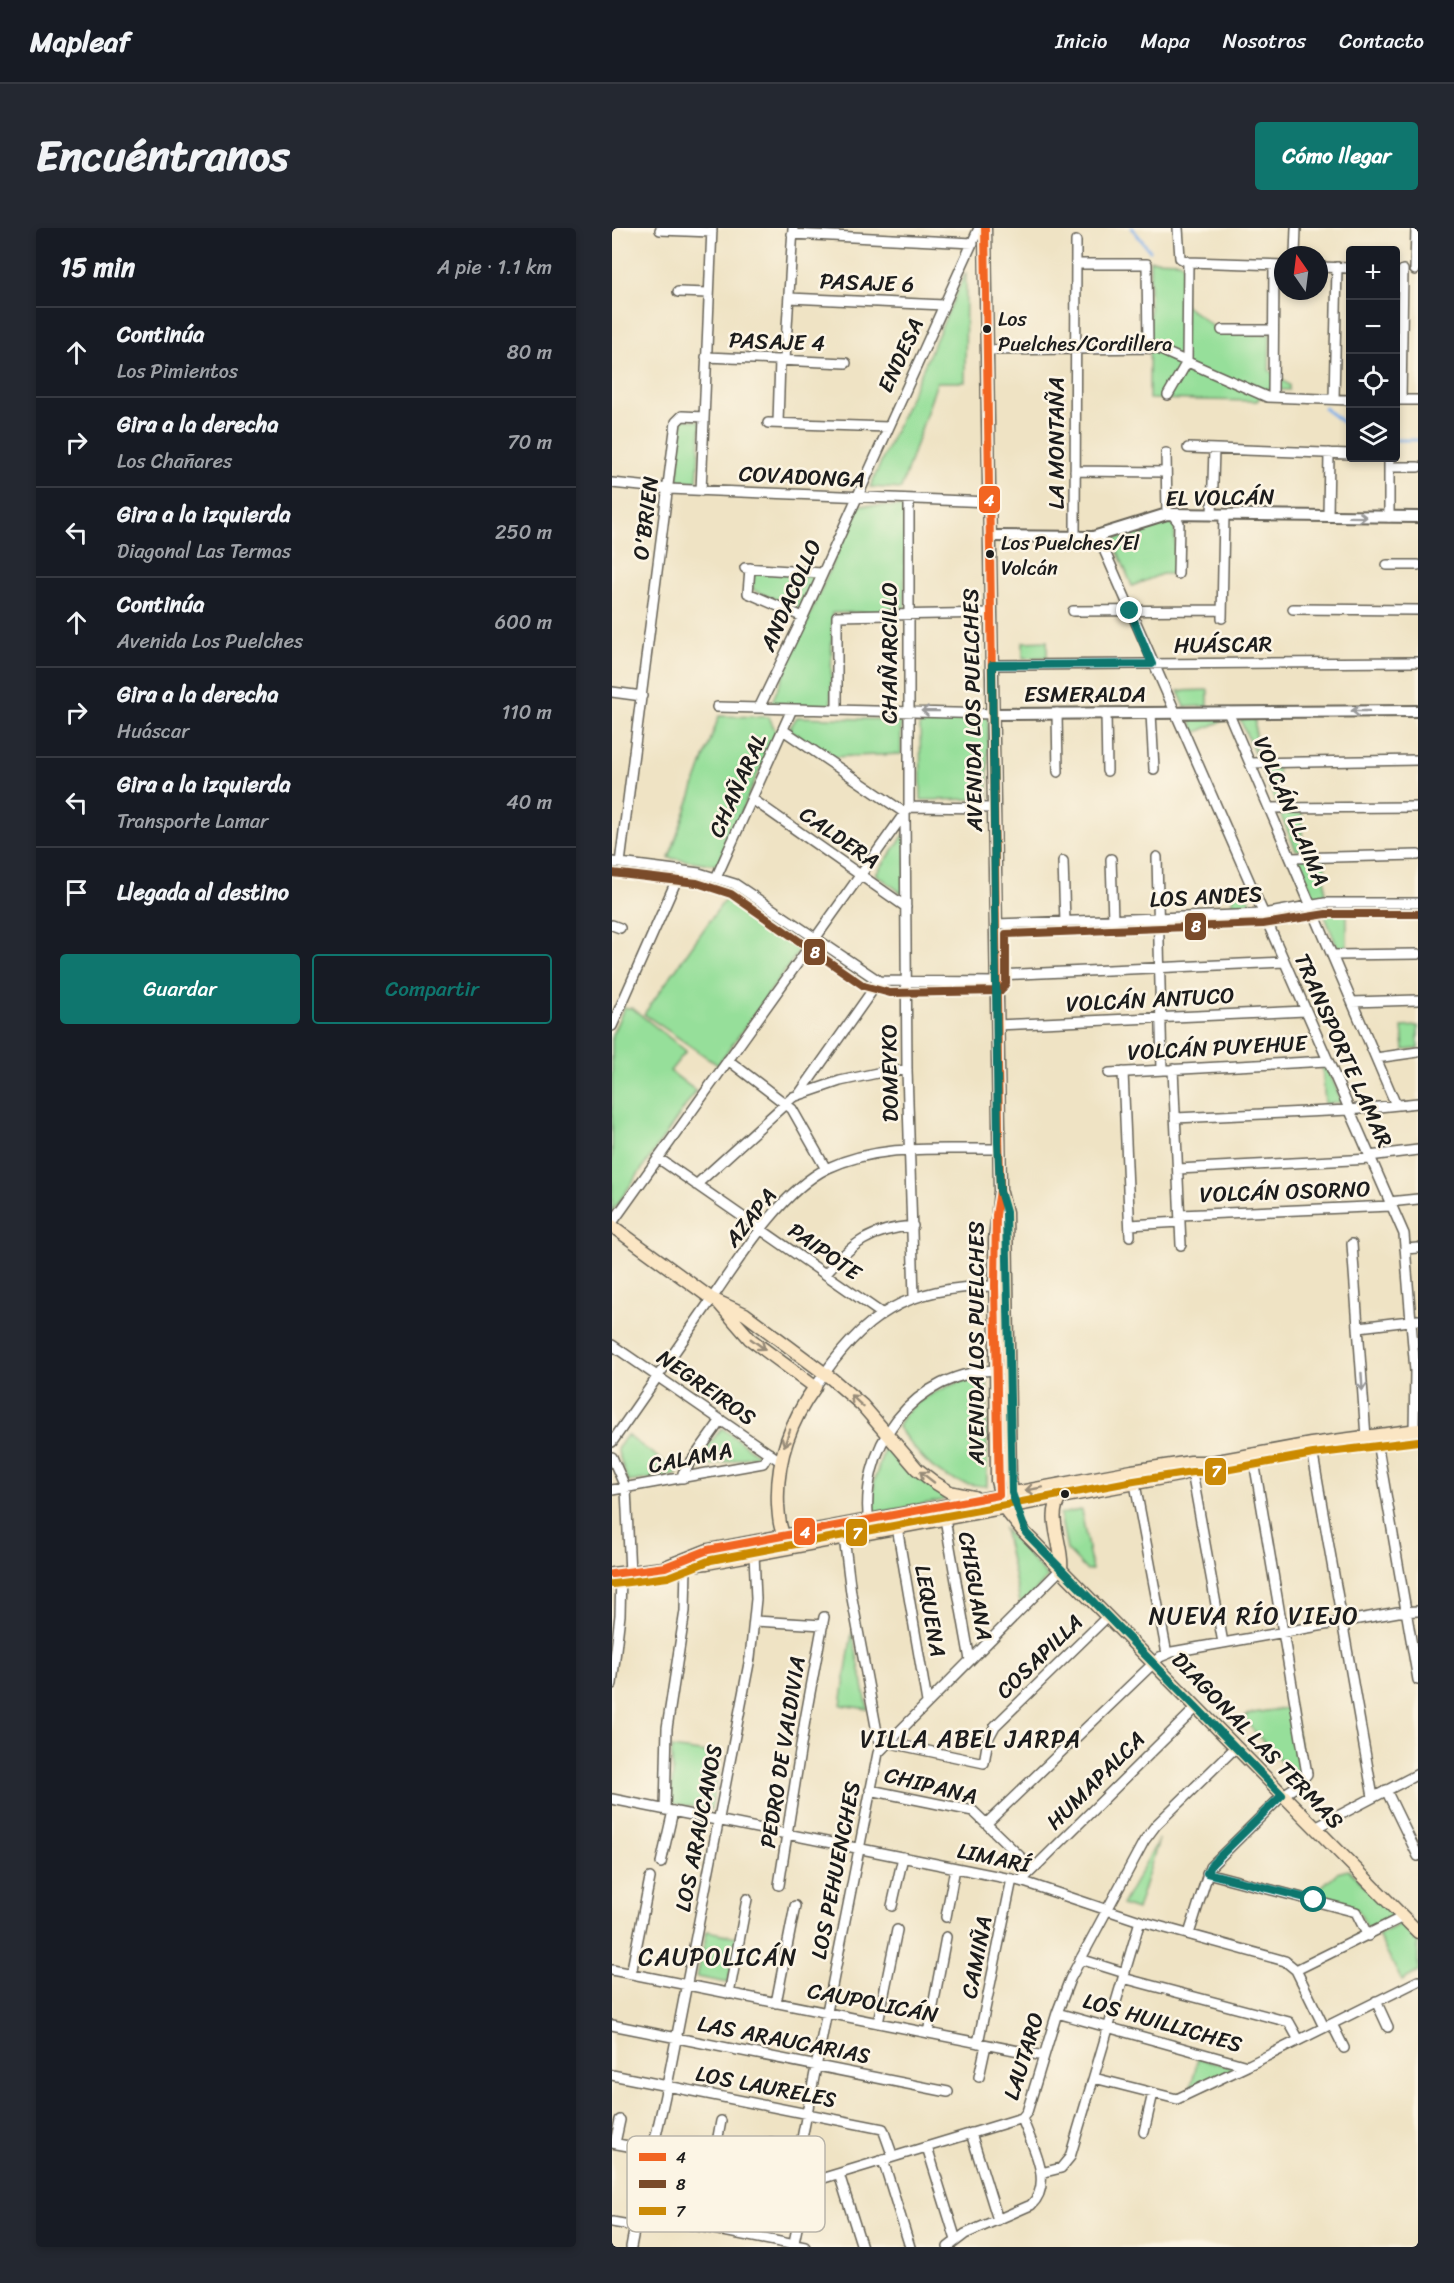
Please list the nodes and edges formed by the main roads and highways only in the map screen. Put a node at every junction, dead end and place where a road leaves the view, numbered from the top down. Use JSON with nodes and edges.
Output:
{"nodes":[{"id":1,"x":985,"y":228,"type":"edge"},
{"id":2,"x":1000,"y":1191,"type":"junction"},
{"id":3,"x":612,"y":1225,"type":"edge"},
{"id":4,"x":715,"y":1300,"type":"junction"},
{"id":5,"x":1416,"y":1431,"type":"edge"},
{"id":6,"x":1212,"y":1462,"type":"junction"},
{"id":7,"x":1005,"y":1494,"type":"junction"},
{"id":8,"x":1061,"y":1497,"type":"junction"},
{"id":9,"x":980,"y":1498,"type":"junction"},
{"id":10,"x":1010,"y":1507,"type":"junction"},
{"id":11,"x":868,"y":1526,"type":"junction"},
{"id":12,"x":784,"y":1536,"type":"junction"},
{"id":13,"x":800,"y":1545,"type":"junction"},
{"id":14,"x":665,"y":1567,"type":"junction"},
{"id":15,"x":1061,"y":1569,"type":"junction"},
{"id":16,"x":621,"y":1574,"type":"edge"},
{"id":17,"x":1418,"y":1932,"type":"edge"}],
"edges":[{"from":1,"to":2,"type":"main road","name":"AVENIDA LOS PUELCHES"},
{"from":2,"to":7,"type":"main road","name":"AVENIDA LOS PUELCHES"},
{"from":2,"to":7,"type":"main road","name":"AVENIDA LOS PUELCHES"},
{"from":3,"to":4,"type":"main road"},
{"from":9,"to":4,"type":"main road","one_way":true},
{"from":4,"to":12,"type":"main road","one_way":true},
{"from":5,"to":6,"type":"main road"},
{"from":6,"to":7,"type":"main road","one_way":true},
{"from":6,"to":8,"type":"main road"},
{"from":7,"to":9,"type":"main road"},
{"from":7,"to":10,"type":"main road","name":"DIAGONAL LAS TERMAS"},
{"from":8,"to":10,"type":"main road"},
{"from":8,"to":15,"type":"main road"},
{"from":9,"to":11,"type":"main road"},
{"from":10,"to":11,"type":"main road"},
{"from":10,"to":15,"type":"main road","name":"DIAGONAL LAS TERMAS"},
{"from":11,"to":12,"type":"main road"},
{"from":11,"to":13,"type":"main road"},
{"from":12,"to":13,"type":"main road"},
{"from":12,"to":14,"type":"main road"},
{"from":13,"to":14,"type":"main road"},
{"from":14,"to":16,"type":"main road"},
{"from":15,"to":17,"type":"main road","name":"DIAGONAL LAS TERMAS"}]}
